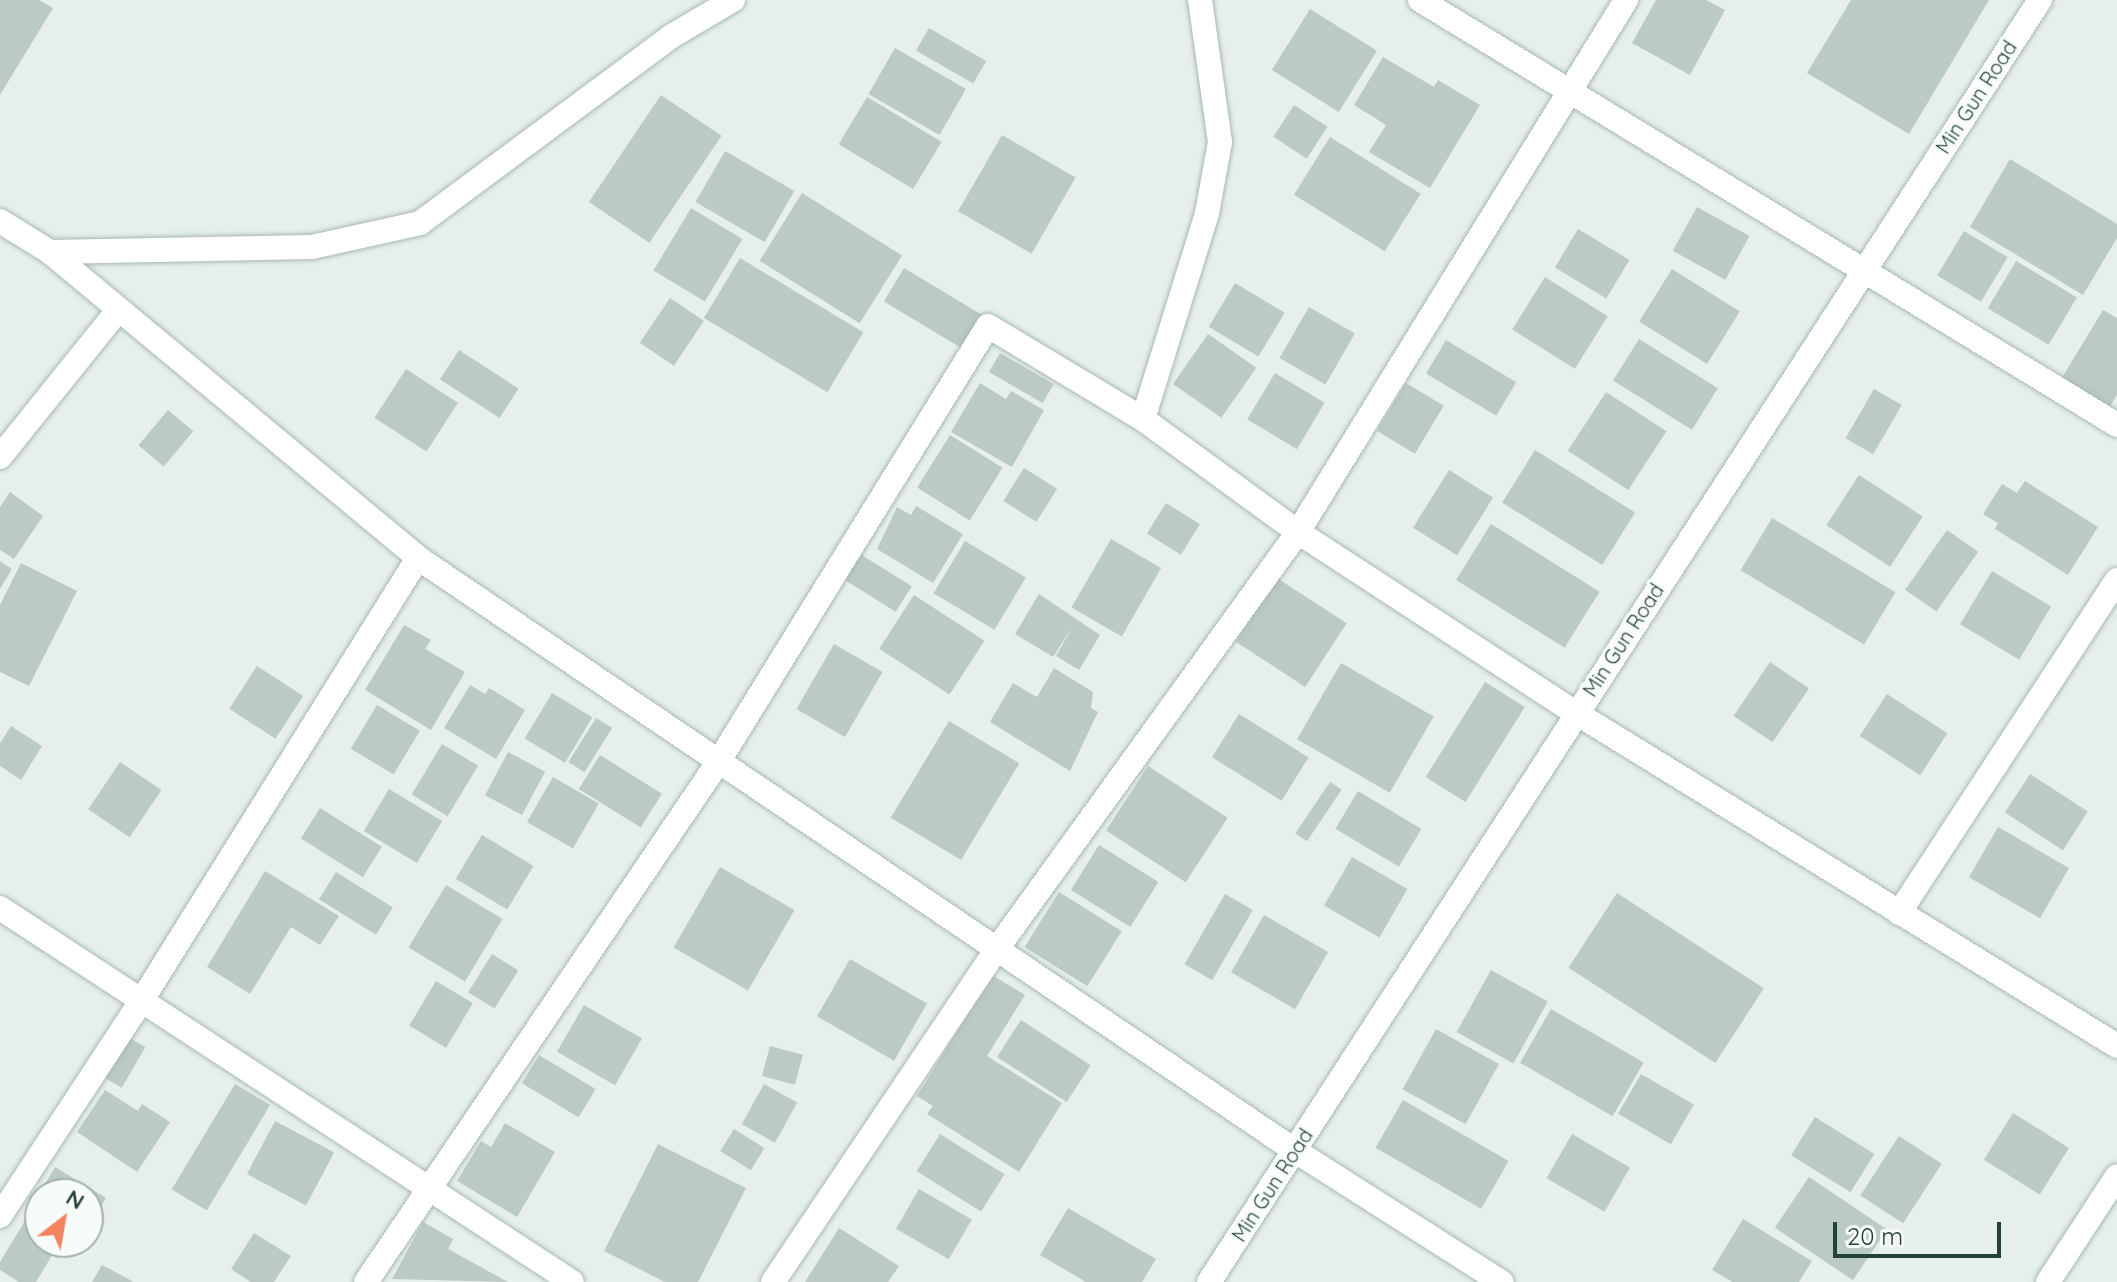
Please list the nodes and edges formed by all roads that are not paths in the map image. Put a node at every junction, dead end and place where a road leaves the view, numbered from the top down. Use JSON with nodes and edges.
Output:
{"nodes":[{"id":1,"x":733,"y":0,"type":"edge"},
{"id":2,"x":1200,"y":0,"type":"edge"},
{"id":3,"x":1420,"y":0,"type":"edge"},
{"id":4,"x":1626,"y":0,"type":"edge"},
{"id":5,"x":2040,"y":0,"type":"edge"},
{"id":6,"x":1567,"y":88,"type":"junction"},
{"id":7,"x":0,"y":221,"type":"edge"},
{"id":8,"x":50,"y":252,"type":"junction"},
{"id":9,"x":1865,"y":267,"type":"junction"},
{"id":10,"x":118,"y":310,"type":"junction"},
{"id":11,"x":1143,"y":419,"type":"junction"},
{"id":12,"x":2117,"y":425,"type":"edge"},
{"id":13,"x":0,"y":457,"type":"edge"},
{"id":14,"x":1298,"y":532,"type":"junction"},
{"id":15,"x":418,"y":558,"type":"junction"},
{"id":16,"x":2117,"y":580,"type":"edge"},
{"id":17,"x":1576,"y":713,"type":"junction"},
{"id":18,"x":719,"y":761,"type":"junction"},
{"id":19,"x":0,"y":908,"type":"edge"},
{"id":20,"x":1899,"y":913,"type":"junction"},
{"id":21,"x":999,"y":946,"type":"junction"},
{"id":22,"x":142,"y":1000,"type":"junction"},
{"id":23,"x":2117,"y":1046,"type":"edge"},
{"id":24,"x":1294,"y":1150,"type":"junction"},
{"id":25,"x":2117,"y":1176,"type":"edge"},
{"id":26,"x":425,"y":1189,"type":"junction"},
{"id":27,"x":0,"y":1216,"type":"edge"},
{"id":28,"x":366,"y":1282,"type":"edge"},
{"id":29,"x":572,"y":1282,"type":"edge"},
{"id":30,"x":773,"y":1282,"type":"edge"},
{"id":31,"x":1209,"y":1282,"type":"edge"},
{"id":32,"x":1501,"y":1282,"type":"edge"},
{"id":33,"x":2048,"y":1282,"type":"edge"}],
"edges":[{"from":1,"to":8,"type":"street"},
{"from":2,"to":11,"type":"street"},
{"from":3,"to":6,"type":"street"},
{"from":4,"to":6,"type":"street"},
{"from":5,"to":9,"type":"street","name":"Min Gun Road"},
{"from":6,"to":9,"type":"street"},
{"from":6,"to":14,"type":"street"},
{"from":7,"to":8,"type":"street"},
{"from":8,"to":10,"type":"street"},
{"from":9,"to":12,"type":"street"},
{"from":9,"to":17,"type":"street","name":"Min Gun Road"},
{"from":10,"to":13,"type":"street"},
{"from":10,"to":15,"type":"street"},
{"from":11,"to":14,"type":"street"},
{"from":11,"to":18,"type":"street"},
{"from":14,"to":17,"type":"street"},
{"from":14,"to":21,"type":"street"},
{"from":15,"to":18,"type":"street"},
{"from":15,"to":22,"type":"street"},
{"from":16,"to":20,"type":"street"},
{"from":17,"to":20,"type":"street"},
{"from":17,"to":24,"type":"street","name":"Min Gun Road"},
{"from":18,"to":21,"type":"street"},
{"from":18,"to":26,"type":"street"},
{"from":19,"to":22,"type":"street"},
{"from":20,"to":23,"type":"street"},
{"from":21,"to":24,"type":"street"},
{"from":21,"to":30,"type":"street"},
{"from":22,"to":26,"type":"street"},
{"from":22,"to":27,"type":"street"},
{"from":24,"to":31,"type":"street","name":"Min Gun Road"},
{"from":24,"to":32,"type":"street"},
{"from":25,"to":33,"type":"street"},
{"from":26,"to":28,"type":"street"},
{"from":26,"to":29,"type":"street"}]}
